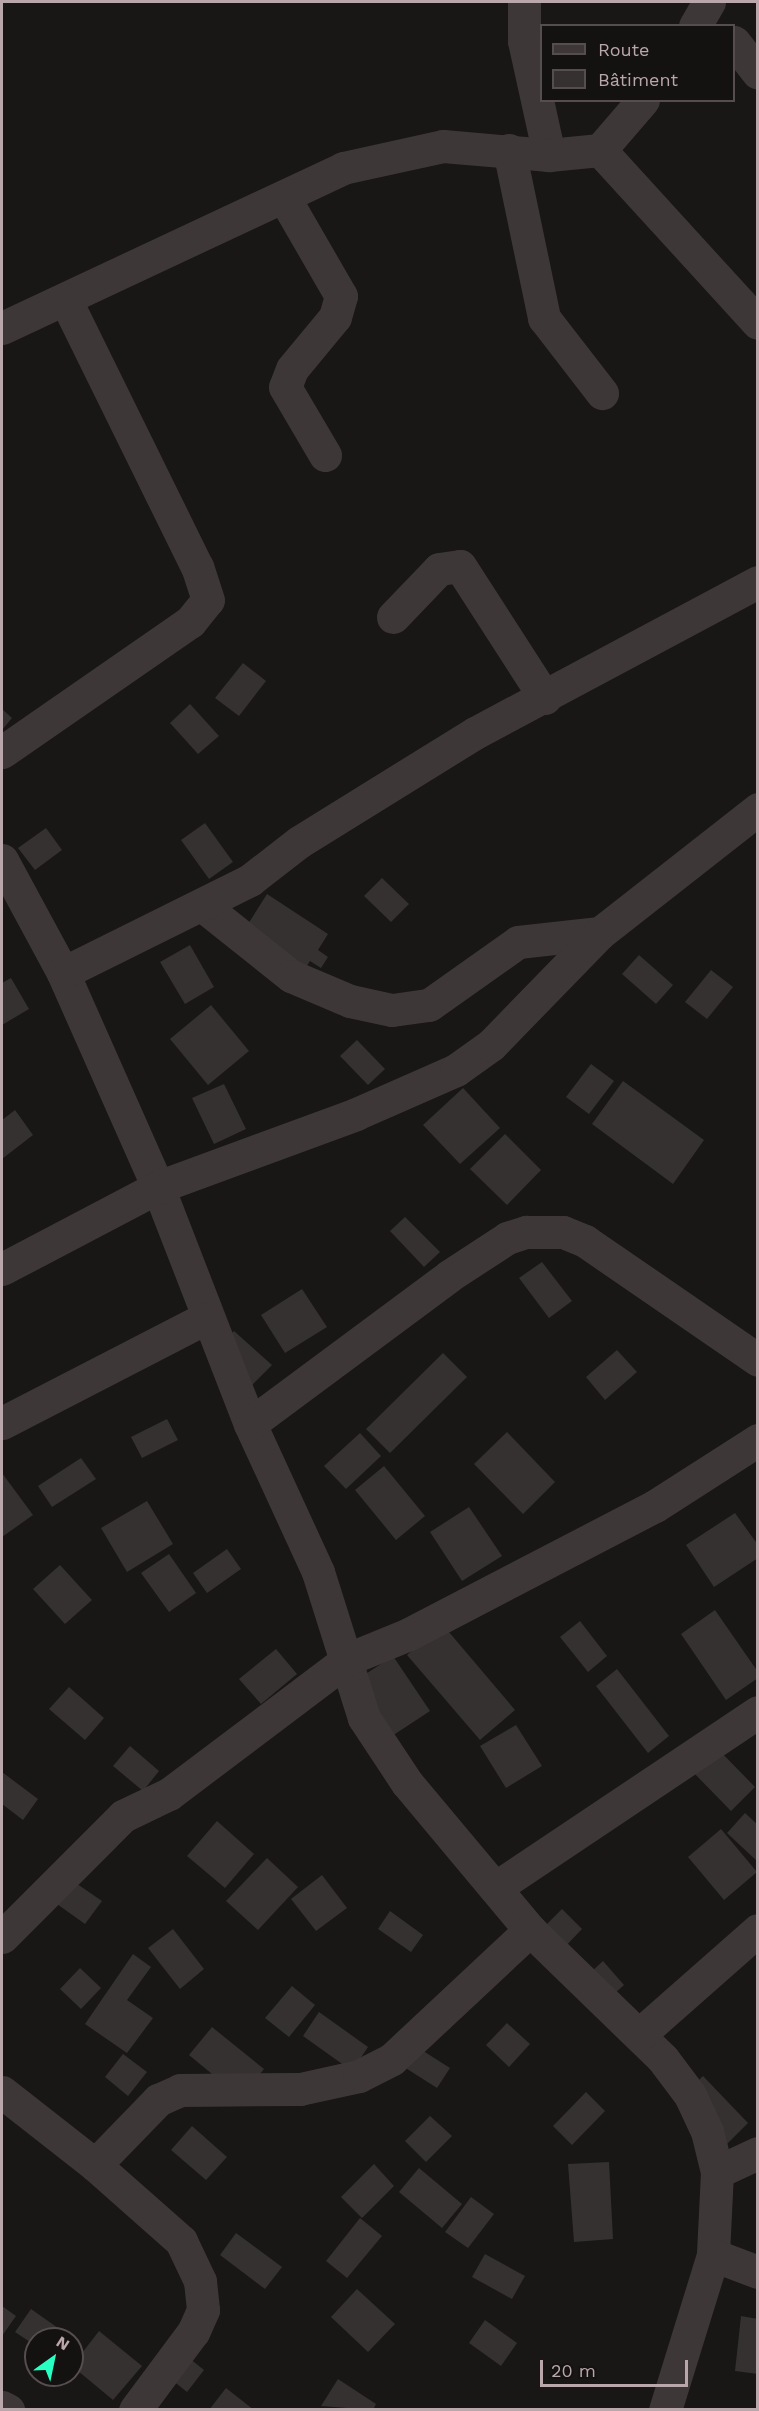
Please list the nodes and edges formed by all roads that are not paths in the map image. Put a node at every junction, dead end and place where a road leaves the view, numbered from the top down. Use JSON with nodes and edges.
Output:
{"nodes":[{"id":1,"x":524,"y":2,"type":"edge"},
{"id":2,"x":735,"y":43,"type":"edge"},
{"id":3,"x":758,"y":73,"type":"edge"},
{"id":4,"x":641,"y":102,"type":"edge"},
{"id":5,"x":509,"y":150,"type":"junction"},
{"id":6,"x":600,"y":150,"type":"junction"},
{"id":7,"x":549,"y":155,"type":"junction"},
{"id":8,"x":285,"y":199,"type":"junction"},
{"id":9,"x":65,"y":299,"type":"junction"},
{"id":10,"x":758,"y":323,"type":"edge"},
{"id":11,"x":2,"y":328,"type":"edge"},
{"id":12,"x":602,"y":393,"type":"dead end"},
{"id":13,"x":325,"y":455,"type":"dead end"},
{"id":14,"x":758,"y":582,"type":"edge"},
{"id":15,"x":393,"y":617,"type":"dead end"},
{"id":16,"x":545,"y":698,"type":"junction"},
{"id":17,"x":2,"y":752,"type":"edge"},
{"id":18,"x":758,"y":809,"type":"edge"},
{"id":19,"x":2,"y":860,"type":"edge"},
{"id":20,"x":202,"y":905,"type":"junction"},
{"id":21,"x":600,"y":933,"type":"junction"},
{"id":22,"x":63,"y":973,"type":"junction"},
{"id":23,"x":158,"y":1187,"type":"junction"},
{"id":24,"x":2,"y":1269,"type":"edge"},
{"id":25,"x":207,"y":1317,"type":"junction"},
{"id":26,"x":758,"y":1360,"type":"edge"},
{"id":27,"x":2,"y":1424,"type":"edge"},
{"id":28,"x":250,"y":1424,"type":"junction"},
{"id":29,"x":758,"y":1440,"type":"edge"},
{"id":30,"x":348,"y":1659,"type":"junction"},
{"id":31,"x":758,"y":1712,"type":"edge"},
{"id":32,"x":495,"y":1888,"type":"junction"},
{"id":33,"x":530,"y":1930,"type":"junction"},
{"id":34,"x":758,"y":1930,"type":"edge"},
{"id":35,"x":2,"y":1937,"type":"edge"},
{"id":36,"x":640,"y":2034,"type":"junction"},
{"id":37,"x":2,"y":2092,"type":"edge"},
{"id":38,"x":758,"y":2153,"type":"edge"},
{"id":39,"x":95,"y":2165,"type":"junction"},
{"id":40,"x":717,"y":2172,"type":"junction"},
{"id":41,"x":713,"y":2254,"type":"junction"},
{"id":42,"x":758,"y":2272,"type":"edge"},
{"id":43,"x":2,"y":2407,"type":"edge"},
{"id":44,"x":8,"y":2409,"type":"edge"},
{"id":45,"x":135,"y":2409,"type":"edge"},
{"id":46,"x":665,"y":2409,"type":"edge"}],
"edges":[{"from":1,"to":7,"type":"street"},
{"from":2,"to":3,"type":"street"},
{"from":4,"to":6,"type":"street"},
{"from":5,"to":7,"type":"street"},
{"from":5,"to":8,"type":"street"},
{"from":5,"to":12,"type":"street"},
{"from":6,"to":7,"type":"street"},
{"from":6,"to":10,"type":"street"},
{"from":8,"to":9,"type":"street"},
{"from":8,"to":13,"type":"street"},
{"from":9,"to":11,"type":"street"},
{"from":9,"to":17,"type":"street"},
{"from":14,"to":16,"type":"street"},
{"from":15,"to":16,"type":"street"},
{"from":16,"to":20,"type":"street"},
{"from":18,"to":21,"type":"street"},
{"from":19,"to":22,"type":"street"},
{"from":20,"to":21,"type":"street"},
{"from":20,"to":22,"type":"street"},
{"from":21,"to":23,"type":"street"},
{"from":22,"to":23,"type":"street"},
{"from":23,"to":24,"type":"street"},
{"from":23,"to":25,"type":"street"},
{"from":25,"to":27,"type":"street"},
{"from":25,"to":28,"type":"street"},
{"from":26,"to":28,"type":"street"},
{"from":28,"to":30,"type":"street"},
{"from":29,"to":30,"type":"street"},
{"from":30,"to":32,"type":"street"},
{"from":30,"to":35,"type":"street"},
{"from":31,"to":32,"type":"street"},
{"from":32,"to":33,"type":"street"},
{"from":33,"to":36,"type":"street"},
{"from":33,"to":39,"type":"street"},
{"from":34,"to":36,"type":"street"},
{"from":36,"to":40,"type":"street"},
{"from":37,"to":39,"type":"street"},
{"from":38,"to":40,"type":"street"},
{"from":39,"to":45,"type":"street"},
{"from":40,"to":41,"type":"street"},
{"from":41,"to":42,"type":"street"},
{"from":41,"to":46,"type":"street"},
{"from":43,"to":44,"type":"street"}]}
